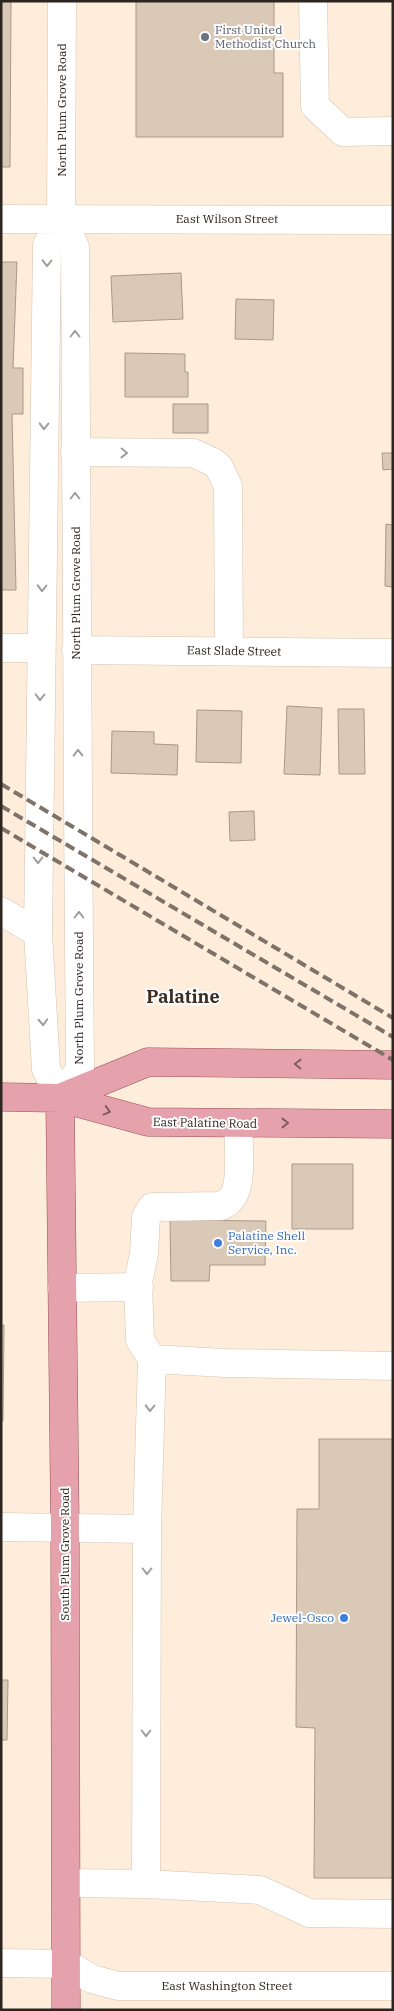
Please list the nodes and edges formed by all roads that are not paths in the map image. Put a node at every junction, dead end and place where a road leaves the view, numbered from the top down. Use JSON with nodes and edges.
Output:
{"nodes":[{"id":1,"x":62,"y":1,"type":"edge"},
{"id":2,"x":313,"y":1,"type":"edge"},
{"id":3,"x":393,"y":131,"type":"edge"},
{"id":4,"x":61,"y":218,"type":"junction"},
{"id":5,"x":1,"y":219,"type":"edge"},
{"id":6,"x":393,"y":220,"type":"edge"},
{"id":7,"x":75,"y":452,"type":"junction"},
{"id":8,"x":1,"y":648,"type":"edge"},
{"id":9,"x":41,"y":648,"type":"junction"},
{"id":10,"x":76,"y":650,"type":"junction"},
{"id":11,"x":229,"y":651,"type":"junction"},
{"id":12,"x":393,"y":653,"type":"edge"},
{"id":13,"x":1,"y":911,"type":"edge"},
{"id":14,"x":38,"y":933,"type":"junction"},
{"id":15,"x":393,"y":1065,"type":"edge"},
{"id":16,"x":1,"y":1098,"type":"edge"},
{"id":17,"x":60,"y":1098,"type":"junction"},
{"id":18,"x":238,"y":1123,"type":"junction"},
{"id":19,"x":393,"y":1124,"type":"edge"},
{"id":20,"x":139,"y":1287,"type":"junction"},
{"id":21,"x":62,"y":1288,"type":"junction"},
{"id":22,"x":152,"y":1359,"type":"junction"},
{"id":23,"x":393,"y":1366,"type":"edge"},
{"id":24,"x":1,"y":1527,"type":"edge"},
{"id":25,"x":65,"y":1529,"type":"junction"},
{"id":26,"x":147,"y":1529,"type":"junction"},
{"id":27,"x":66,"y":1883,"type":"junction"},
{"id":28,"x":146,"y":1884,"type":"junction"},
{"id":29,"x":393,"y":1914,"type":"edge"},
{"id":30,"x":1,"y":1963,"type":"edge"},
{"id":31,"x":66,"y":1964,"type":"junction"},
{"id":32,"x":393,"y":1986,"type":"edge"},
{"id":33,"x":66,"y":2010,"type":"edge"}],
"edges":[{"from":1,"to":4,"type":"street","name":"North Plum Grove Road"},
{"from":2,"to":3,"type":"street"},
{"from":4,"to":5,"type":"street","name":"East Wilson Street"},
{"from":4,"to":6,"type":"street","name":"East Wilson Street"},
{"from":7,"to":4,"type":"street","name":"North Plum Grove Road","one_way":true},
{"from":4,"to":9,"type":"street","name":"North Plum Grove Road","one_way":true},
{"from":10,"to":7,"type":"street","name":"North Plum Grove Road","one_way":true},
{"from":7,"to":11,"type":"street","one_way":true},
{"from":8,"to":9,"type":"street"},
{"from":9,"to":14,"type":"street","name":"North Plum Grove Road","one_way":true},
{"from":10,"to":11,"type":"street","name":"East Slade Street"},
{"from":17,"to":10,"type":"street","name":"North Plum Grove Road","one_way":true},
{"from":11,"to":12,"type":"street","name":"East Slade Street"},
{"from":13,"to":14,"type":"street"},
{"from":14,"to":17,"type":"street","name":"North Plum Grove Road","one_way":true},
{"from":15,"to":17,"type":"main road","one_way":true},
{"from":16,"to":17,"type":"main road"},
{"from":17,"to":18,"type":"main road","name":"East Palatine Road","one_way":true},
{"from":17,"to":21,"type":"main road","name":"South Plum Grove Road"},
{"from":18,"to":19,"type":"main road","name":"East Palatine Road","one_way":true},
{"from":18,"to":20,"type":"street"},
{"from":20,"to":21,"type":"street"},
{"from":20,"to":22,"type":"street"},
{"from":21,"to":25,"type":"main road","name":"South Plum Grove Road"},
{"from":22,"to":23,"type":"street"},
{"from":22,"to":26,"type":"street","one_way":true},
{"from":24,"to":25,"type":"street"},
{"from":25,"to":26,"type":"street"},
{"from":25,"to":27,"type":"main road","name":"South Plum Grove Road"},
{"from":26,"to":28,"type":"street","one_way":true},
{"from":27,"to":28,"type":"street"},
{"from":27,"to":31,"type":"main road","name":"South Plum Grove Road"},
{"from":28,"to":29,"type":"street"},
{"from":30,"to":31,"type":"street"},
{"from":31,"to":32,"type":"street","name":"East Washington Street"},
{"from":31,"to":33,"type":"main road","name":"South Plum Grove Road"}]}
